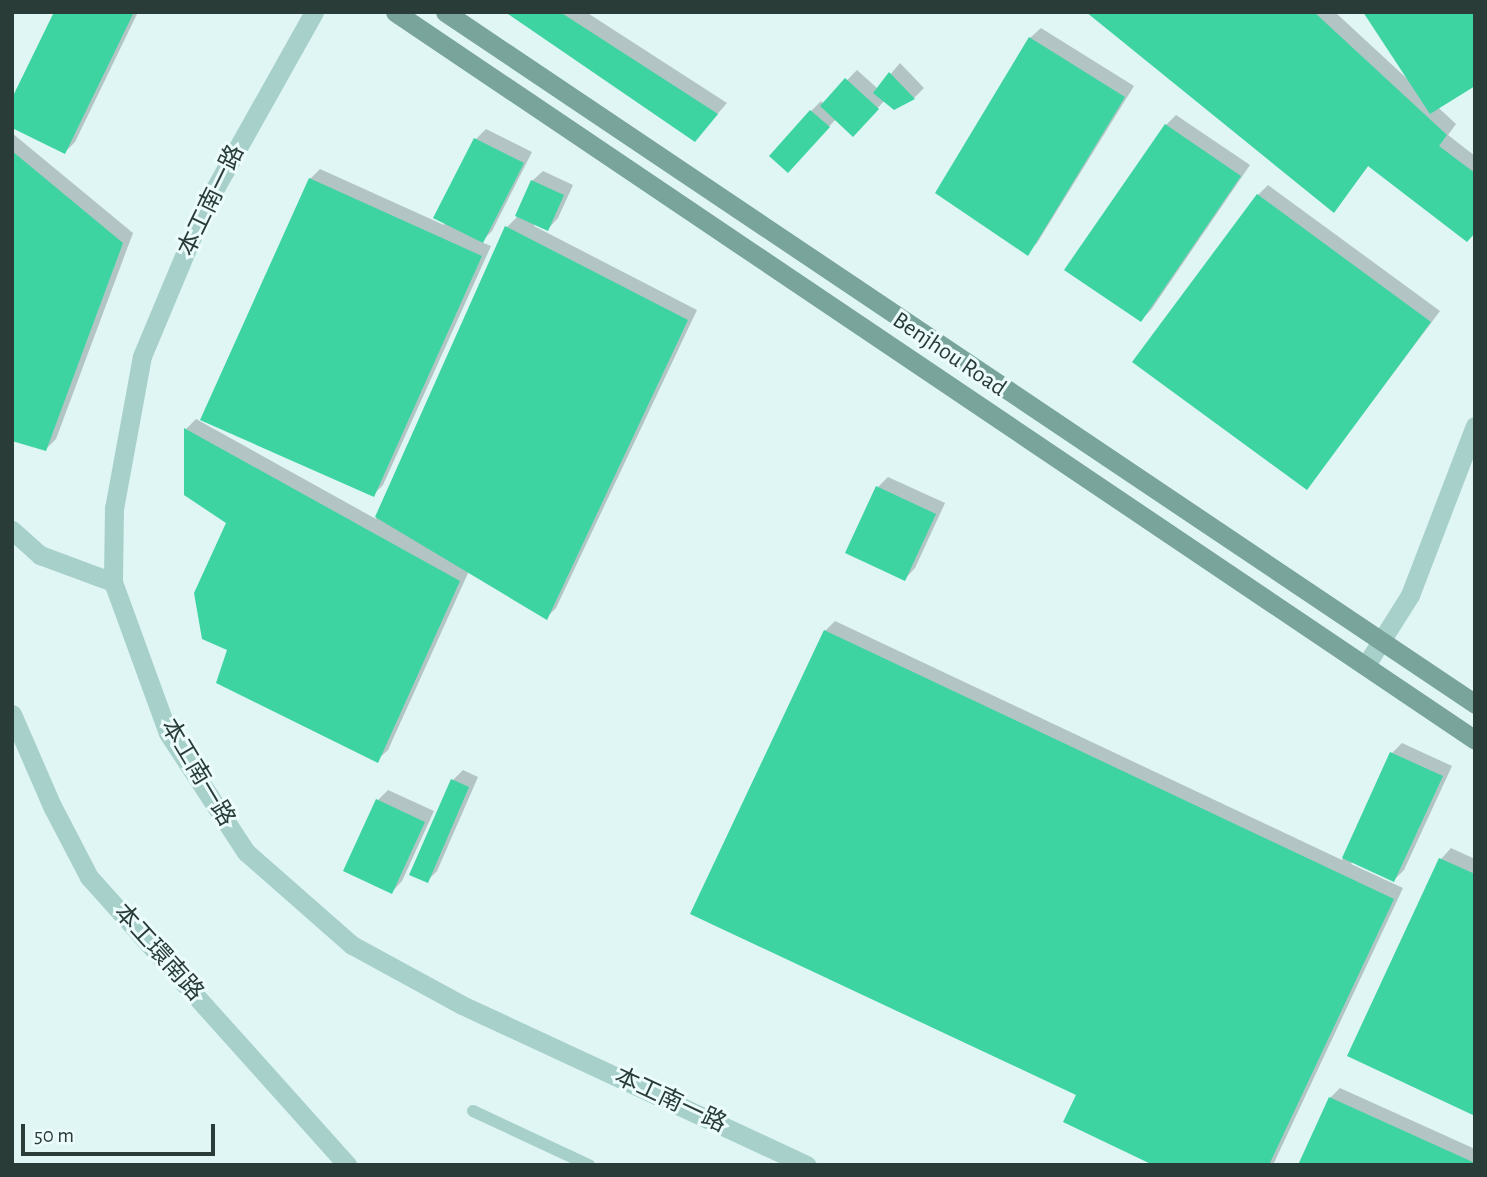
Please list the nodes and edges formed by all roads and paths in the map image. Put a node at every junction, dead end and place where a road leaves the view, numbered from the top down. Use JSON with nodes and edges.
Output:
{"nodes":[{"id":1,"x":314,"y":12,"type":"edge"},
{"id":2,"x":395,"y":12,"type":"edge"},
{"id":3,"x":445,"y":12,"type":"edge"},
{"id":4,"x":1475,"y":426,"type":"edge"},
{"id":5,"x":12,"y":530,"type":"edge"},
{"id":6,"x":113,"y":582,"type":"junction"},
{"id":7,"x":1383,"y":640,"type":"junction"},
{"id":8,"x":1366,"y":665,"type":"junction"},
{"id":9,"x":1475,"y":704,"type":"edge"},
{"id":10,"x":12,"y":714,"type":"edge"},
{"id":11,"x":1475,"y":740,"type":"edge"},
{"id":12,"x":473,"y":1111,"type":"dead end"},
{"id":13,"x":347,"y":1165,"type":"edge"},
{"id":14,"x":589,"y":1165,"type":"edge"},
{"id":15,"x":807,"y":1165,"type":"edge"}],
"edges":[{"from":1,"to":6,"type":"street","name":"本工南一路"},
{"from":2,"to":8,"type":"main road","name":"Benjhou Road"},
{"from":3,"to":7,"type":"main road","name":"Benjhou Road"},
{"from":4,"to":7,"type":"street"},
{"from":5,"to":6,"type":"street"},
{"from":6,"to":15,"type":"street","name":"本工南一路"},
{"from":7,"to":8,"type":"street"},
{"from":7,"to":9,"type":"main road","name":"Benjhou Road"},
{"from":8,"to":11,"type":"main road","name":"Benjhou Road"},
{"from":10,"to":13,"type":"street","name":"本工環南路"},
{"from":12,"to":14,"type":"lane"}]}
